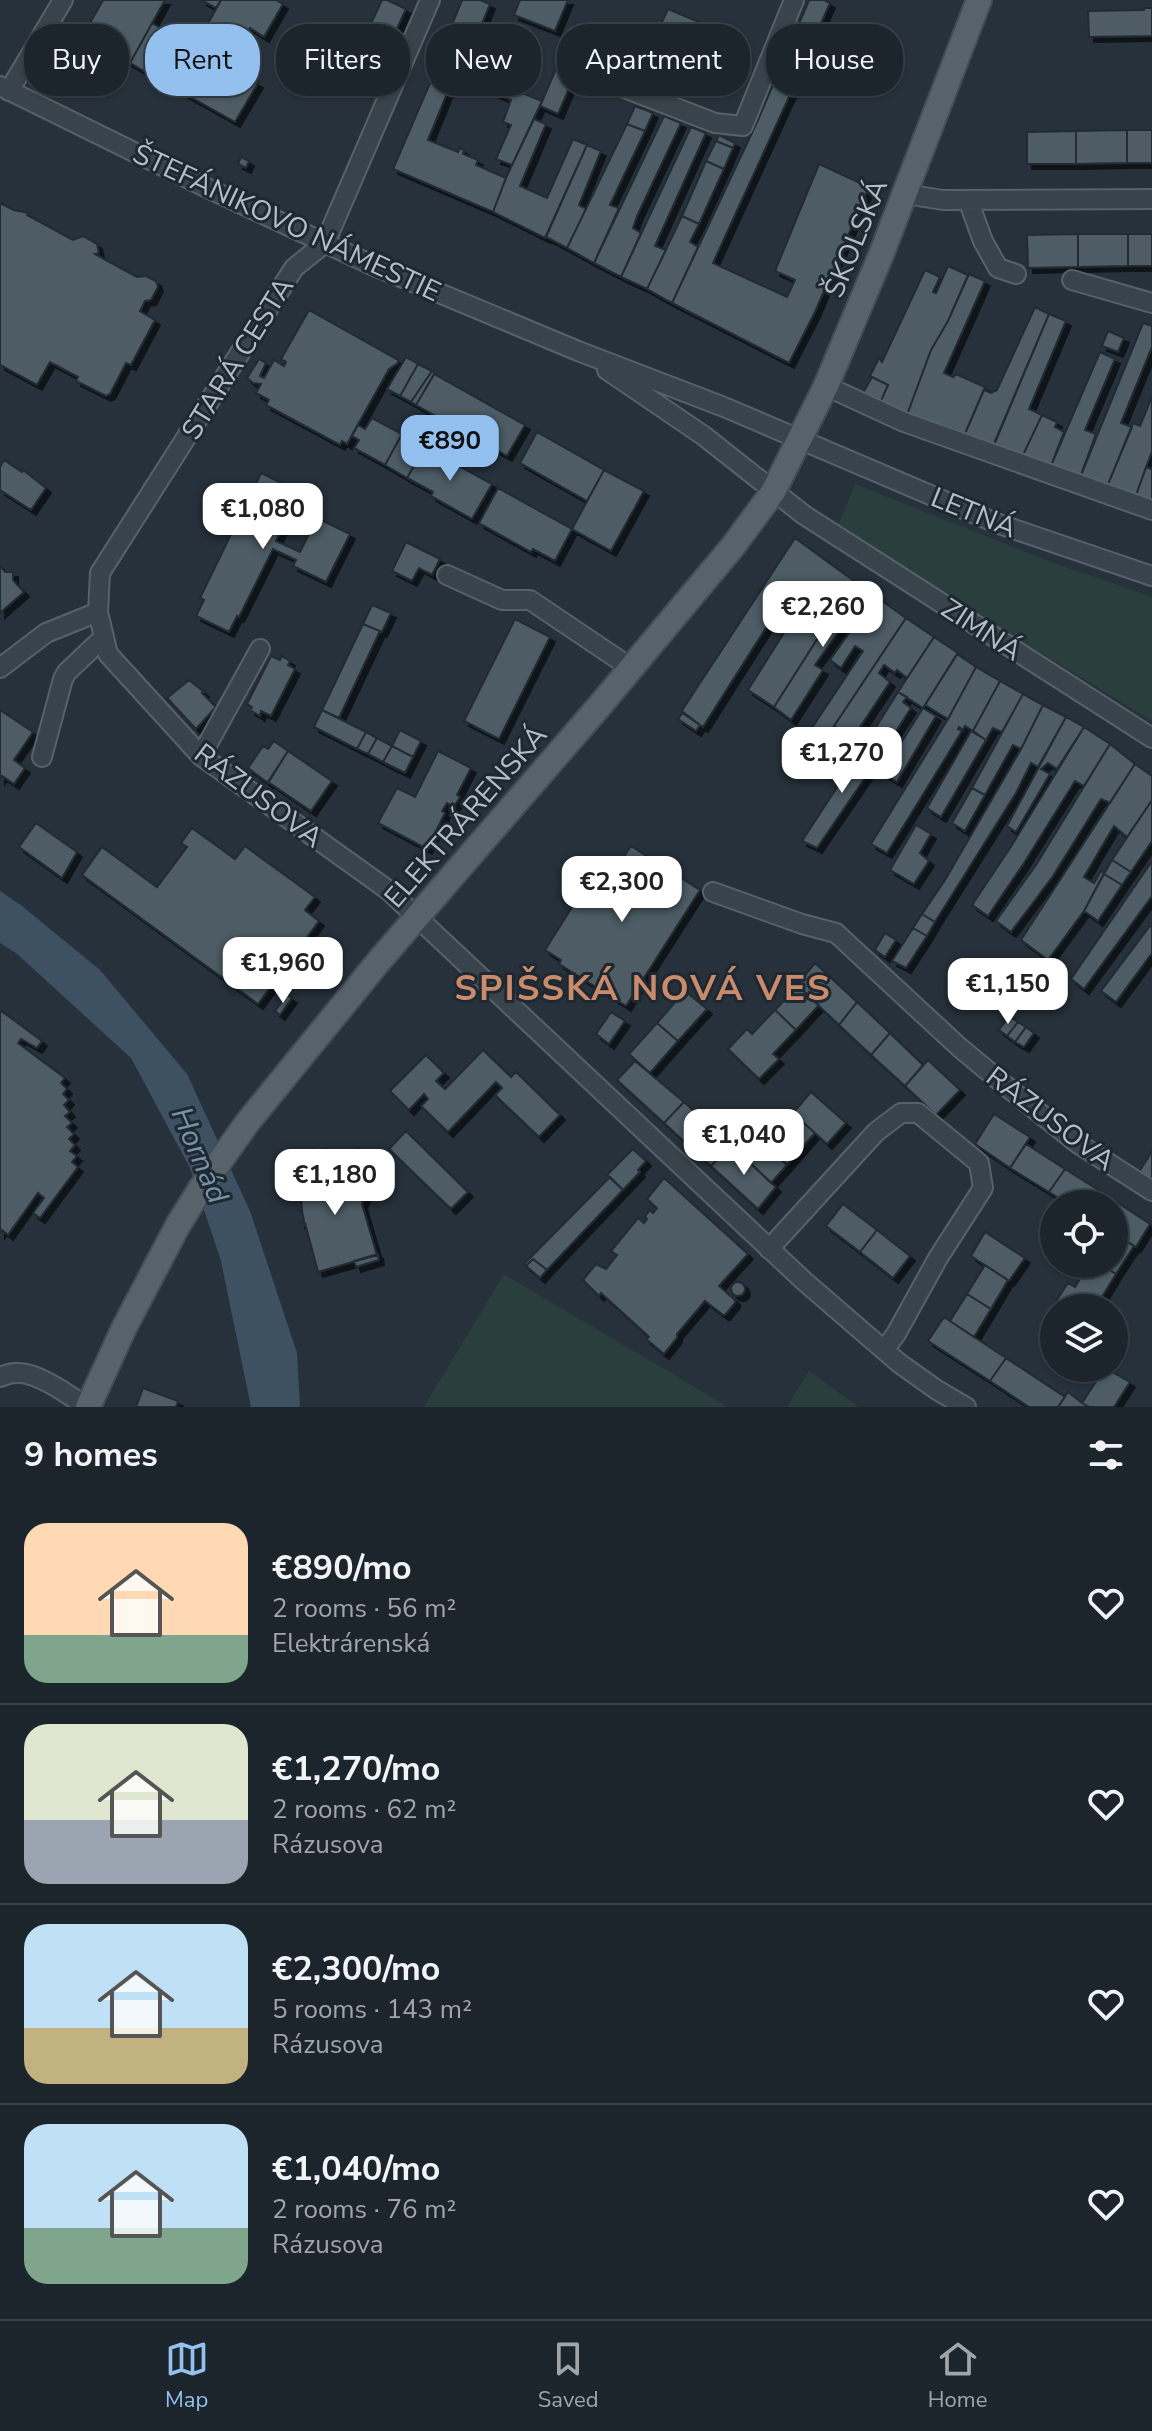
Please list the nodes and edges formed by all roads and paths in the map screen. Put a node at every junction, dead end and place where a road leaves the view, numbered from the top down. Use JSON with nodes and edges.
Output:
{"nodes":[{"id":1,"x":63,"y":0,"type":"edge"},
{"id":2,"x":430,"y":0,"type":"edge"},
{"id":3,"x":794,"y":0,"type":"edge"},
{"id":4,"x":979,"y":0,"type":"edge"},
{"id":5,"x":5,"y":88,"type":"edge"},
{"id":6,"x":645,"y":96,"type":"edge"},
{"id":7,"x":905,"y":194,"type":"junction"},
{"id":8,"x":1152,"y":199,"type":"edge"},
{"id":9,"x":968,"y":200,"type":"junction"},
{"id":10,"x":325,"y":243,"type":"junction"},
{"id":11,"x":1016,"y":274,"type":"dead end"},
{"id":12,"x":1072,"y":280,"type":"dead end"},
{"id":13,"x":1152,"y":303,"type":"edge"},
{"id":14,"x":578,"y":351,"type":"junction"},
{"id":15,"x":826,"y":386,"type":"junction"},
{"id":16,"x":800,"y":439,"type":"junction"},
{"id":17,"x":773,"y":492,"type":"junction"},
{"id":18,"x":1152,"y":510,"type":"edge"},
{"id":19,"x":447,"y":575,"type":"dead end"},
{"id":20,"x":1152,"y":576,"type":"edge"},
{"id":21,"x":98,"y":612,"type":"junction"},
{"id":22,"x":106,"y":646,"type":"junction"},
{"id":23,"x":260,"y":649,"type":"dead end"},
{"id":24,"x":0,"y":668,"type":"edge"},
{"id":25,"x":631,"y":668,"type":"junction"},
{"id":26,"x":1152,"y":738,"type":"edge"},
{"id":27,"x":201,"y":756,"type":"junction"},
{"id":28,"x":42,"y":757,"type":"dead end"},
{"id":29,"x":713,"y":892,"type":"dead end"},
{"id":30,"x":416,"y":918,"type":"junction"},
{"id":31,"x":1152,"y":1191,"type":"edge"},
{"id":32,"x":769,"y":1249,"type":"junction"},
{"id":33,"x":884,"y":1350,"type":"junction"},
{"id":34,"x":0,"y":1377,"type":"edge"},
{"id":35,"x":88,"y":1407,"type":"edge"},
{"id":36,"x":966,"y":1407,"type":"edge"}],
"edges":[{"from":1,"to":5,"type":"street"},
{"from":2,"to":10,"type":"street"},
{"from":3,"to":6,"type":"street"},
{"from":4,"to":7,"type":"main road","name":"ŠKOLSKÁ"},
{"from":5,"to":10,"type":"street","name":"ŠTEFÁNIKOVO NÁMESTIE"},
{"from":7,"to":9,"type":"street"},
{"from":7,"to":15,"type":"main road","name":"ŠKOLSKÁ"},
{"from":8,"to":9,"type":"street"},
{"from":9,"to":11,"type":"street"},
{"from":10,"to":14,"type":"street","name":"ŠTEFÁNIKOVO NÁMESTIE"},
{"from":10,"to":21,"type":"street","name":"STARÁ CESTA"},
{"from":12,"to":13,"type":"street"},
{"from":14,"to":16,"type":"street","name":"ŠTEFÁNIKOVO NÁMESTIE"},
{"from":14,"to":17,"type":"street","name":"ŠTEFÁNIKOVO NÁMESTIE"},
{"from":15,"to":16,"type":"main road","name":"ŠKOLSKÁ"},
{"from":15,"to":18,"type":"street"},
{"from":16,"to":17,"type":"main road","name":"ŠKOLSKÁ"},
{"from":16,"to":20,"type":"street","name":"LETNÁ"},
{"from":17,"to":25,"type":"main road","name":"ELEKTRÁRENSKÁ"},
{"from":17,"to":26,"type":"street","name":"ZIMNÁ"},
{"from":19,"to":25,"type":"street"},
{"from":21,"to":22,"type":"street","name":"STARÁ CESTA"},
{"from":21,"to":24,"type":"street"},
{"from":22,"to":27,"type":"street","name":"RÁZUSOVA"},
{"from":22,"to":28,"type":"street"},
{"from":23,"to":27,"type":"street"},
{"from":25,"to":30,"type":"main road","name":"ELEKTRÁRENSKÁ"},
{"from":27,"to":30,"type":"street","name":"RÁZUSOVA"},
{"from":29,"to":31,"type":"street","name":"RÁZUSOVA"},
{"from":30,"to":32,"type":"street"},
{"from":30,"to":35,"type":"main road","name":"ELEKTRÁRENSKÁ"},
{"from":32,"to":33,"type":"street"},
{"from":32,"to":33,"type":"street"},
{"from":33,"to":36,"type":"street"},
{"from":34,"to":35,"type":"street"}]}
